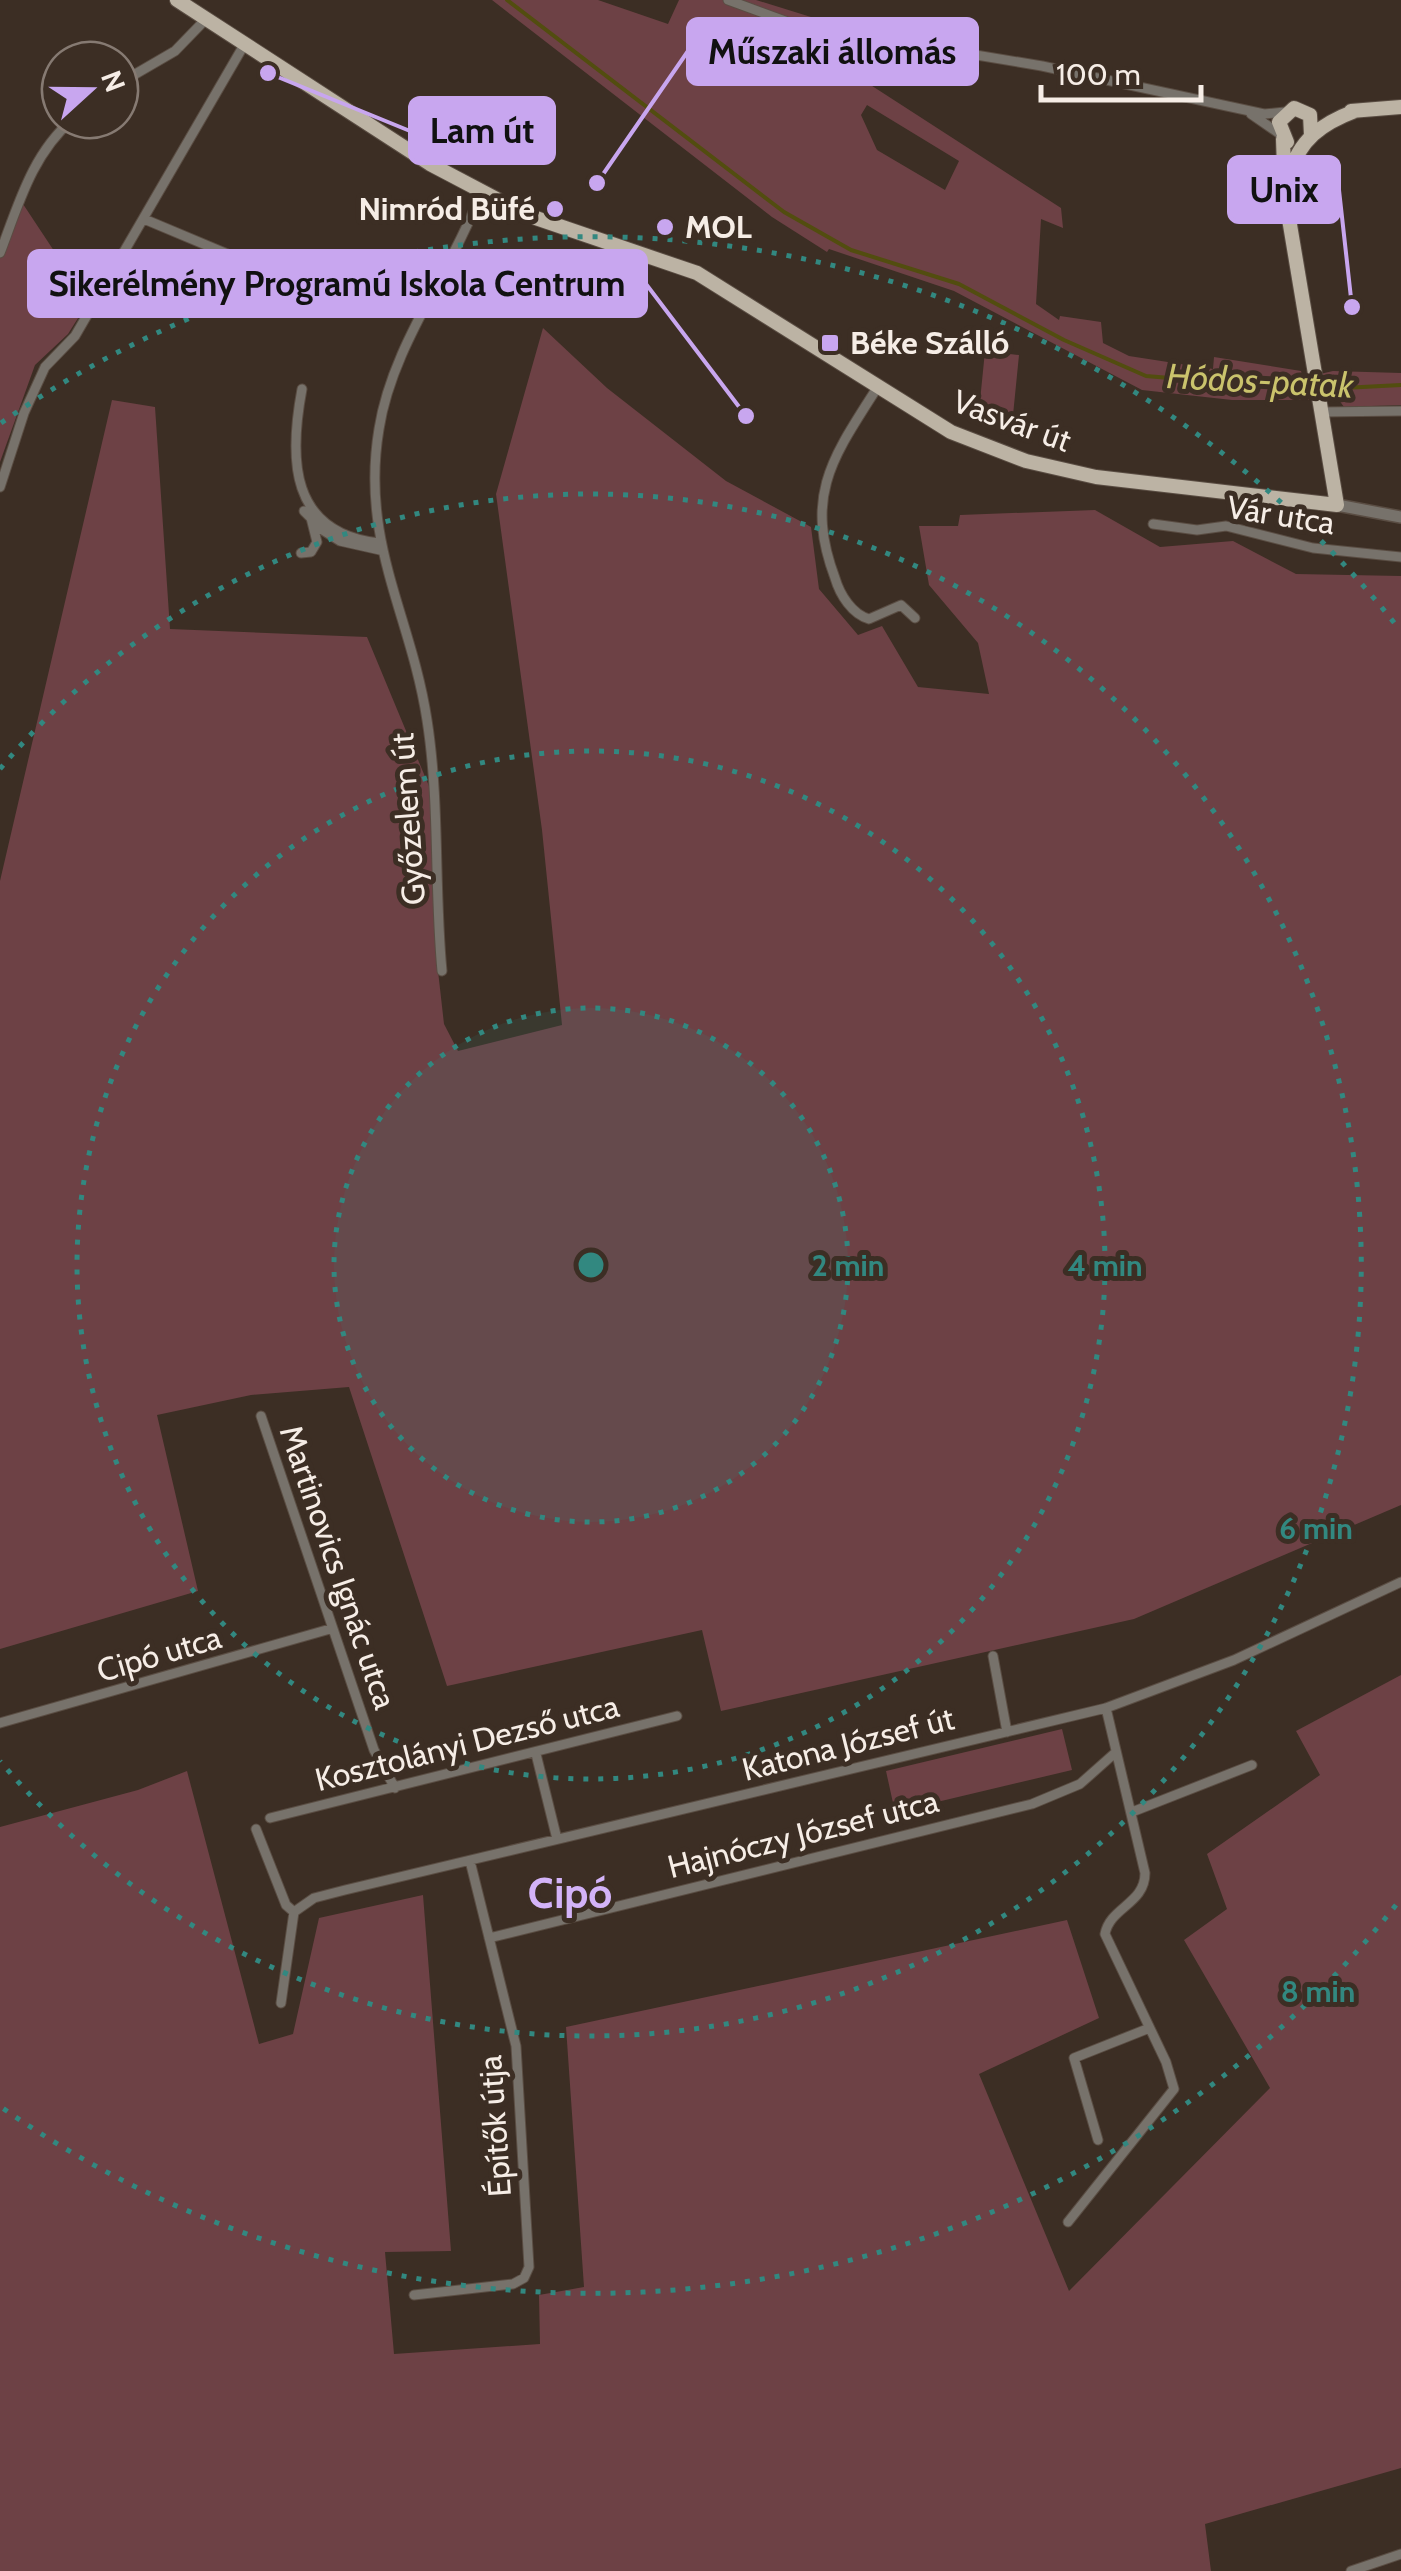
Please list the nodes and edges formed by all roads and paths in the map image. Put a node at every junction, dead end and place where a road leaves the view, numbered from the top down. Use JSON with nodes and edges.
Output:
{"nodes":[{"id":1,"x":177,"y":0,"type":"edge"},
{"id":2,"x":728,"y":0,"type":"edge"},
{"id":3,"x":206,"y":19,"type":"junction"},
{"id":4,"x":244,"y":45,"type":"junction"},
{"id":5,"x":140,"y":72,"type":"edge"},
{"id":6,"x":1401,"y":107,"type":"edge"},
{"id":7,"x":1244,"y":109,"type":"junction"},
{"id":8,"x":1355,"y":111,"type":"junction"},
{"id":9,"x":1285,"y":112,"type":"junction"},
{"id":10,"x":1310,"y":115,"type":"junction"},
{"id":11,"x":1282,"y":136,"type":"junction"},
{"id":12,"x":1308,"y":139,"type":"junction"},
{"id":13,"x":52,"y":140,"type":"edge"},
{"id":14,"x":481,"y":192,"type":"junction"},
{"id":15,"x":1285,"y":195,"type":"junction"},
{"id":16,"x":144,"y":220,"type":"junction"},
{"id":17,"x":0,"y":253,"type":"edge"},
{"id":18,"x":362,"y":310,"type":"dead end"},
{"id":19,"x":877,"y":388,"type":"junction"},
{"id":20,"x":302,"y":389,"type":"dead end"},
{"id":21,"x":1320,"y":408,"type":"junction"},
{"id":22,"x":1401,"y":411,"type":"edge"},
{"id":23,"x":1331,"y":470,"type":"junction"},
{"id":24,"x":0,"y":486,"type":"edge"},
{"id":25,"x":1294,"y":500,"type":"junction"},
{"id":26,"x":1338,"y":505,"type":"junction"},
{"id":27,"x":304,"y":511,"type":"dead end"},
{"id":28,"x":1401,"y":517,"type":"edge"},
{"id":29,"x":314,"y":524,"type":"junction"},
{"id":30,"x":1153,"y":524,"type":"dead end"},
{"id":31,"x":380,"y":546,"type":"junction"},
{"id":32,"x":301,"y":553,"type":"dead end"},
{"id":33,"x":1401,"y":556,"type":"edge"},
{"id":34,"x":915,"y":618,"type":"dead end"},
{"id":35,"x":442,"y":971,"type":"dead end"},
{"id":36,"x":261,"y":1416,"type":"dead end"},
{"id":37,"x":1401,"y":1582,"type":"edge"},
{"id":38,"x":330,"y":1628,"type":"junction"},
{"id":39,"x":993,"y":1656,"type":"dead end"},
{"id":40,"x":1106,"y":1708,"type":"junction"},
{"id":41,"x":677,"y":1716,"type":"dead end"},
{"id":42,"x":0,"y":1723,"type":"edge"},
{"id":43,"x":1007,"y":1732,"type":"junction"},
{"id":44,"x":1116,"y":1752,"type":"junction"},
{"id":45,"x":536,"y":1754,"type":"junction"},
{"id":46,"x":1252,"y":1765,"type":"dead end"},
{"id":47,"x":395,"y":1788,"type":"junction"},
{"id":48,"x":1132,"y":1812,"type":"junction"},
{"id":49,"x":270,"y":1818,"type":"dead end"},
{"id":50,"x":256,"y":1829,"type":"dead end"},
{"id":51,"x":558,"y":1839,"type":"junction"},
{"id":52,"x":470,"y":1861,"type":"junction"},
{"id":53,"x":294,"y":1912,"type":"junction"},
{"id":54,"x":489,"y":1938,"type":"junction"},
{"id":55,"x":281,"y":2003,"type":"dead end"},
{"id":56,"x":1147,"y":2029,"type":"junction"},
{"id":57,"x":1098,"y":2140,"type":"dead end"},
{"id":58,"x":1068,"y":2222,"type":"dead end"},
{"id":59,"x":414,"y":2295,"type":"dead end"},
{"id":60,"x":1399,"y":2556,"type":"edge"},
{"id":61,"x":1351,"y":2571,"type":"edge"},
{"id":62,"x":1398,"y":2571,"type":"edge"}],
"edges":[{"from":1,"to":3,"type":"main road","name":"Vasvár út"},
{"from":2,"to":7,"type":"street"},
{"from":3,"to":4,"type":"main road","name":"Vasvár út"},
{"from":3,"to":5,"type":"street"},
{"from":4,"to":14,"type":"main road","name":"Vasvár út"},
{"from":4,"to":16,"type":"street"},
{"from":6,"to":8,"type":"main road"},
{"from":7,"to":9,"type":"street"},
{"from":7,"to":11,"type":"street"},
{"from":8,"to":10,"type":"main road"},
{"from":8,"to":12,"type":"main road"},
{"from":9,"to":10,"type":"main road"},
{"from":9,"to":11,"type":"main road"},
{"from":10,"to":12,"type":"main road"},
{"from":11,"to":12,"type":"main road"},
{"from":11,"to":15,"type":"main road"},
{"from":12,"to":15,"type":"main road"},
{"from":13,"to":17,"type":"street"},
{"from":14,"to":19,"type":"main road","name":"Vasvár út"},
{"from":14,"to":31,"type":"street","name":"Győzelem út"},
{"from":15,"to":21,"type":"main road"},
{"from":16,"to":18,"type":"street"},
{"from":16,"to":24,"type":"street"},
{"from":19,"to":25,"type":"main road","name":"Vasvár út"},
{"from":19,"to":34,"type":"street"},
{"from":20,"to":31,"type":"street"},
{"from":21,"to":22,"type":"street"},
{"from":21,"to":23,"type":"main road"},
{"from":23,"to":25,"type":"main road"},
{"from":23,"to":26,"type":"main road"},
{"from":25,"to":26,"type":"main road","name":"Vasvár út"},
{"from":26,"to":28,"type":"street","name":"Vasvár út"},
{"from":27,"to":29,"type":"street"},
{"from":29,"to":31,"type":"street"},
{"from":29,"to":32,"type":"street"},
{"from":30,"to":33,"type":"street","name":"Vár utca"},
{"from":31,"to":35,"type":"street","name":"Győzelem út"},
{"from":36,"to":38,"type":"street","name":"Martinovics Ignác utca"},
{"from":37,"to":40,"type":"street","name":"Katona József út"},
{"from":38,"to":42,"type":"street","name":"Cipó utca"},
{"from":38,"to":47,"type":"street","name":"Martinovics Ignác utca"},
{"from":39,"to":43,"type":"street"},
{"from":40,"to":43,"type":"street","name":"Katona József út"},
{"from":40,"to":44,"type":"street"},
{"from":41,"to":45,"type":"street","name":"Kosztolányi Dezső utca"},
{"from":43,"to":51,"type":"street","name":"Katona József út"},
{"from":44,"to":48,"type":"street"},
{"from":44,"to":54,"type":"street","name":"Hajnóczy József utca"},
{"from":45,"to":47,"type":"street","name":"Kosztolányi Dezső utca"},
{"from":45,"to":51,"type":"street"},
{"from":46,"to":48,"type":"street"},
{"from":47,"to":49,"type":"street","name":"Kosztolányi Dezső utca"},
{"from":48,"to":56,"type":"street"},
{"from":50,"to":53,"type":"street"},
{"from":51,"to":52,"type":"street","name":"Katona József út"},
{"from":52,"to":53,"type":"street","name":"Katona József út"},
{"from":52,"to":54,"type":"street","name":"Építők útja"},
{"from":53,"to":55,"type":"street"},
{"from":54,"to":59,"type":"street","name":"Építők útja"},
{"from":56,"to":57,"type":"street"},
{"from":56,"to":58,"type":"street"},
{"from":60,"to":61,"type":"street"},
{"from":60,"to":62,"type":"street"}]}
